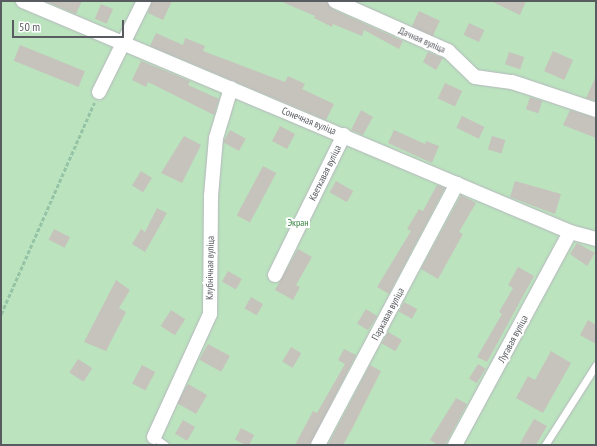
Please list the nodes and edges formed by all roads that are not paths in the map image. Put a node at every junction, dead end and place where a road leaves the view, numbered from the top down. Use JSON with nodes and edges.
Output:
{"nodes":[{"id":1,"x":23,"y":1,"type":"edge"},
{"id":2,"x":144,"y":1,"type":"edge"},
{"id":3,"x":335,"y":1,"type":"edge"},
{"id":4,"x":124,"y":44,"type":"junction"},
{"id":5,"x":231,"y":88,"type":"junction"},
{"id":6,"x":99,"y":92,"type":"road end"},
{"id":7,"x":596,"y":110,"type":"edge"},
{"id":8,"x":344,"y":135,"type":"junction"},
{"id":9,"x":457,"y":184,"type":"junction"},
{"id":10,"x":570,"y":232,"type":"junction"},
{"id":11,"x":596,"y":240,"type":"edge"},
{"id":12,"x":275,"y":275,"type":"dead end"},
{"id":13,"x":596,"y":365,"type":"edge"},
{"id":14,"x":159,"y":441,"type":"edge"},
{"id":15,"x":318,"y":445,"type":"edge"},
{"id":16,"x":455,"y":445,"type":"edge"},
{"id":17,"x":545,"y":445,"type":"edge"}],
"edges":[{"from":1,"to":4,"type":"street","name":"Сонечная вуліца"},
{"from":2,"to":4,"type":"street"},
{"from":3,"to":7,"type":"street","name":"Дачная вуліца"},
{"from":4,"to":5,"type":"street","name":"Сонечная вуліца"},
{"from":4,"to":6,"type":"street"},
{"from":5,"to":8,"type":"street","name":"Сонечная вуліца"},
{"from":5,"to":14,"type":"street","name":"Клубнічная вуліца"},
{"from":8,"to":9,"type":"street","name":"Сонечная вуліца"},
{"from":8,"to":12,"type":"street","name":"Кветкавая вуліца"},
{"from":9,"to":10,"type":"street","name":"Сонечная вуліца"},
{"from":9,"to":15,"type":"street","name":"Паркавая вуліца"},
{"from":10,"to":11,"type":"street","name":"Сонечная вуліца"},
{"from":10,"to":16,"type":"street","name":"Лугавая вуліца"},
{"from":13,"to":17,"type":"lane"}]}
